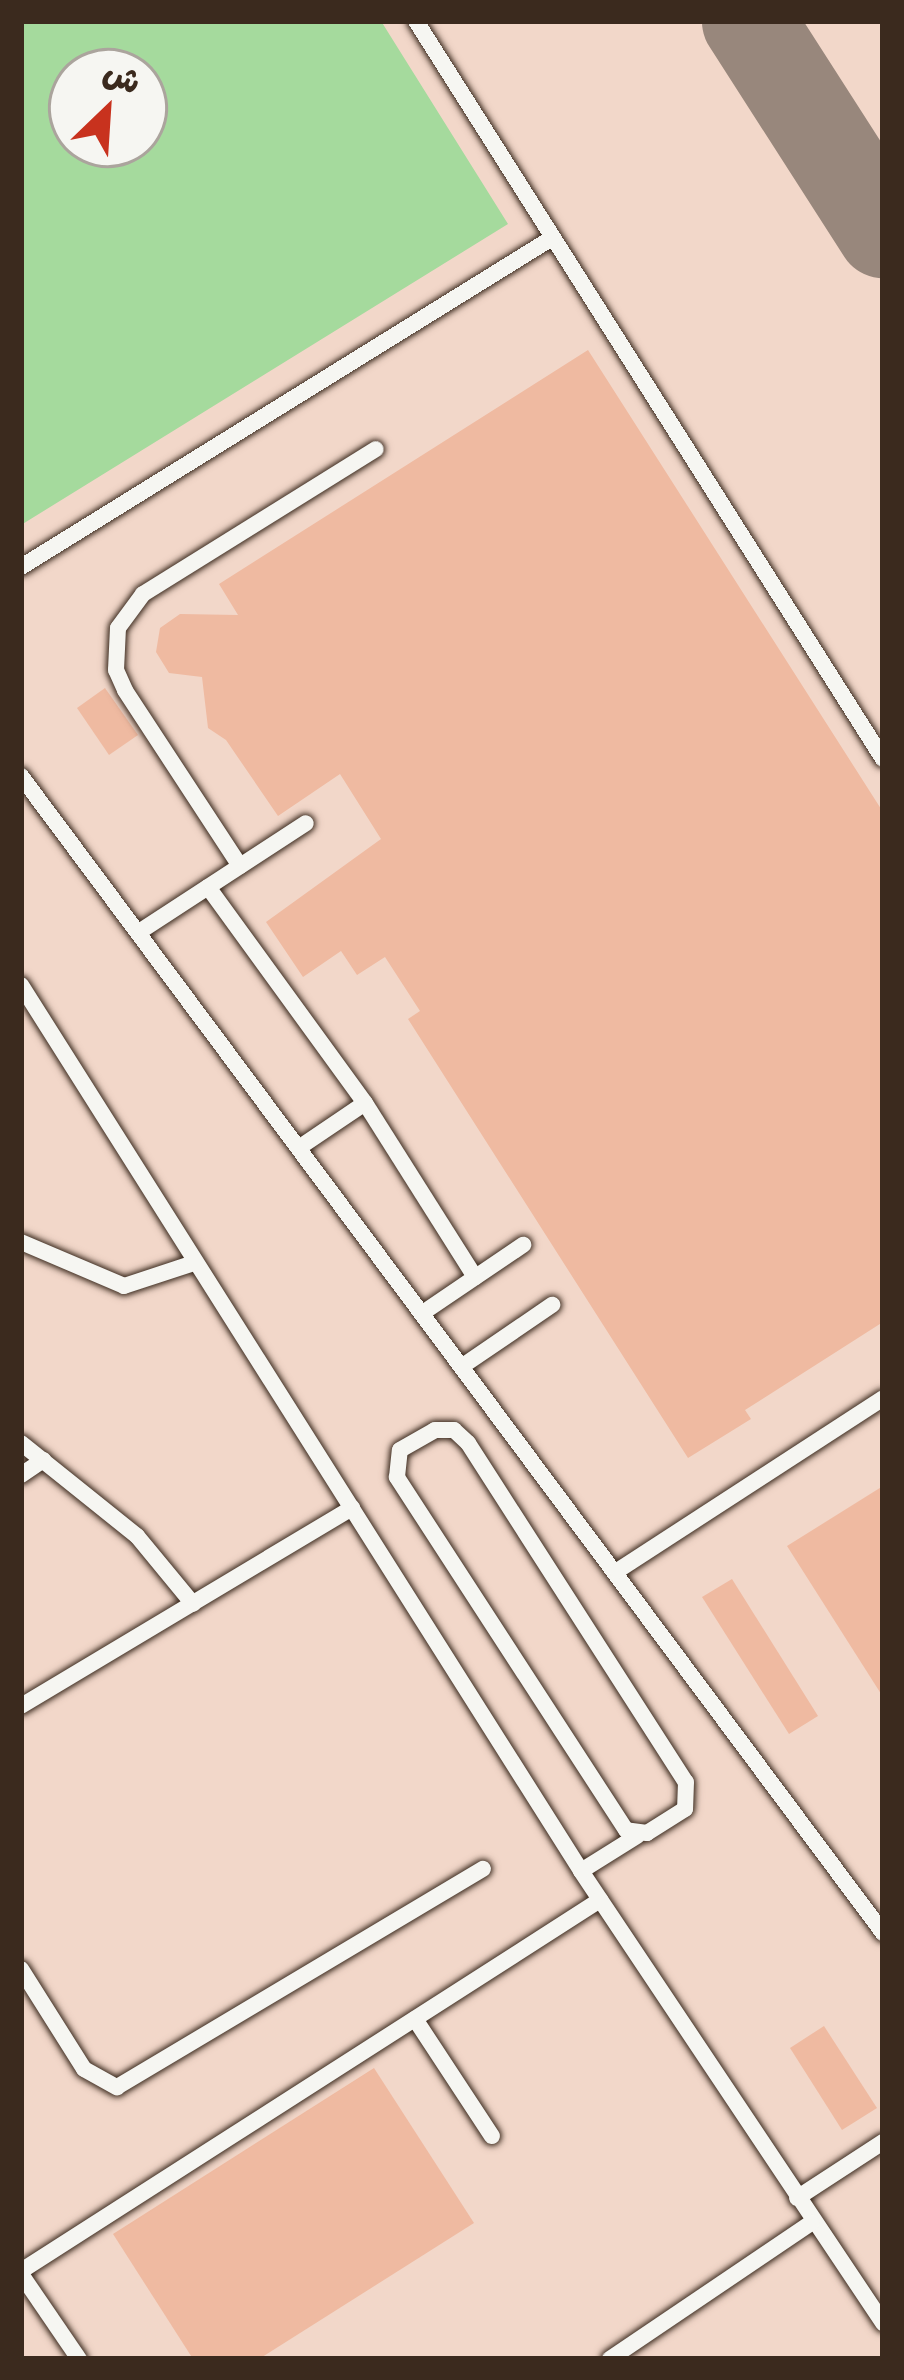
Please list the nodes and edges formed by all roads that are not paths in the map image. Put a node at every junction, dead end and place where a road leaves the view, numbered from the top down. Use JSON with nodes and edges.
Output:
{"nodes":[{"id":1,"x":416,"y":21,"type":"edge"},
{"id":2,"x":552,"y":238,"type":"junction"},
{"id":3,"x":376,"y":449,"type":"dead end"},
{"id":4,"x":21,"y":567,"type":"edge"},
{"id":5,"x":883,"y":759,"type":"edge"},
{"id":6,"x":21,"y":776,"type":"edge"},
{"id":7,"x":306,"y":823,"type":"dead end"},
{"id":8,"x":240,"y":866,"type":"junction"},
{"id":9,"x":208,"y":887,"type":"junction"},
{"id":10,"x":139,"y":932,"type":"junction"},
{"id":11,"x":21,"y":985,"type":"edge"},
{"id":12,"x":365,"y":1103,"type":"junction"},
{"id":13,"x":300,"y":1147,"type":"junction"},
{"id":14,"x":21,"y":1242,"type":"edge"},
{"id":15,"x":523,"y":1245,"type":"dead end"},
{"id":16,"x":194,"y":1263,"type":"junction"},
{"id":17,"x":475,"y":1277,"type":"junction"},
{"id":18,"x":552,"y":1304,"type":"dead end"},
{"id":19,"x":424,"y":1312,"type":"junction"},
{"id":20,"x":464,"y":1365,"type":"junction"},
{"id":21,"x":883,"y":1398,"type":"edge"},
{"id":22,"x":21,"y":1443,"type":"edge"},
{"id":23,"x":43,"y":1460,"type":"junction"},
{"id":24,"x":21,"y":1474,"type":"edge"},
{"id":25,"x":352,"y":1508,"type":"junction"},
{"id":26,"x":617,"y":1571,"type":"junction"},
{"id":27,"x":193,"y":1604,"type":"junction"},
{"id":28,"x":21,"y":1706,"type":"edge"},
{"id":29,"x":637,"y":1836,"type":"junction"},
{"id":30,"x":483,"y":1869,"type":"dead end"},
{"id":31,"x":581,"y":1871,"type":"junction"},
{"id":32,"x":600,"y":1900,"type":"junction"},
{"id":33,"x":883,"y":1933,"type":"edge"},
{"id":34,"x":21,"y":1969,"type":"edge"},
{"id":35,"x":415,"y":2019,"type":"junction"},
{"id":36,"x":493,"y":2136,"type":"dead end"},
{"id":37,"x":883,"y":2142,"type":"edge"},
{"id":38,"x":796,"y":2198,"type":"junction"},
{"id":39,"x":812,"y":2223,"type":"junction"},
{"id":40,"x":21,"y":2273,"type":"edge"},
{"id":41,"x":883,"y":2323,"type":"edge"},
{"id":42,"x":79,"y":2359,"type":"edge"},
{"id":43,"x":610,"y":2359,"type":"edge"}],
"edges":[{"from":1,"to":2,"type":"lane"},
{"from":2,"to":4,"type":"lane"},
{"from":2,"to":5,"type":"lane"},
{"from":3,"to":8,"type":"lane"},
{"from":6,"to":10,"type":"lane"},
{"from":7,"to":8,"type":"lane"},
{"from":8,"to":9,"type":"lane"},
{"from":9,"to":10,"type":"lane"},
{"from":9,"to":12,"type":"lane"},
{"from":10,"to":13,"type":"lane"},
{"from":11,"to":16,"type":"lane"},
{"from":12,"to":13,"type":"lane"},
{"from":12,"to":17,"type":"lane"},
{"from":13,"to":19,"type":"lane"},
{"from":14,"to":16,"type":"lane"},
{"from":15,"to":17,"type":"lane"},
{"from":16,"to":25,"type":"lane"},
{"from":17,"to":19,"type":"lane"},
{"from":18,"to":20,"type":"lane"},
{"from":19,"to":20,"type":"lane"},
{"from":20,"to":26,"type":"lane"},
{"from":21,"to":26,"type":"lane"},
{"from":22,"to":23,"type":"lane"},
{"from":23,"to":24,"type":"lane"},
{"from":23,"to":27,"type":"lane"},
{"from":25,"to":27,"type":"lane"},
{"from":25,"to":31,"type":"lane"},
{"from":26,"to":33,"type":"lane"},
{"from":27,"to":28,"type":"lane"},
{"from":29,"to":29,"type":"lane"},
{"from":29,"to":31,"type":"lane"},
{"from":30,"to":34,"type":"lane"},
{"from":31,"to":32,"type":"lane"},
{"from":32,"to":35,"type":"lane"},
{"from":32,"to":38,"type":"lane"},
{"from":35,"to":36,"type":"lane"},
{"from":35,"to":40,"type":"lane"},
{"from":37,"to":38,"type":"lane"},
{"from":38,"to":39,"type":"lane"},
{"from":39,"to":41,"type":"lane"},
{"from":39,"to":43,"type":"lane"},
{"from":40,"to":42,"type":"lane"}]}
